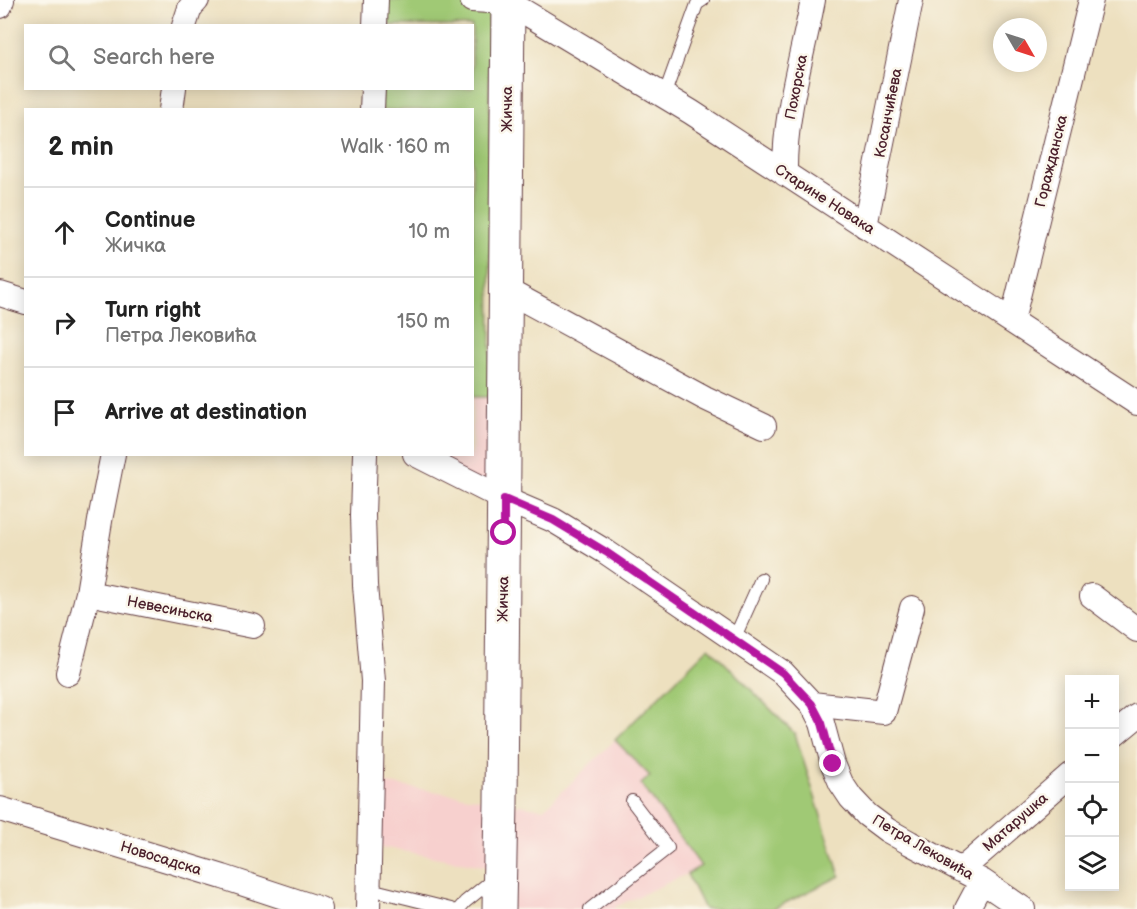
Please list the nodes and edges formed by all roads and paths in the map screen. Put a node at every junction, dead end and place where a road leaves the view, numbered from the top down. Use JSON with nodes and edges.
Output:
{"nodes":[{"id":1,"x":2,"y":0,"type":"edge"},
{"id":2,"x":197,"y":0,"type":"edge"},
{"id":3,"x":376,"y":0,"type":"edge"},
{"id":4,"x":472,"y":0,"type":"edge"},
{"id":5,"x":703,"y":0,"type":"edge"},
{"id":6,"x":813,"y":0,"type":"edge"},
{"id":7,"x":911,"y":0,"type":"edge"},
{"id":8,"x":1091,"y":0,"type":"edge"},
{"id":9,"x":508,"y":1,"type":"edge"},
{"id":10,"x":0,"y":6,"type":"edge"},
{"id":11,"x":185,"y":24,"type":"edge"},
{"id":12,"x":375,"y":24,"type":"edge"},
{"id":13,"x":174,"y":90,"type":"edge"},
{"id":14,"x":373,"y":90,"type":"edge"},
{"id":15,"x":664,"y":96,"type":"junction"},
{"id":16,"x":171,"y":108,"type":"edge"},
{"id":17,"x":372,"y":108,"type":"edge"},
{"id":18,"x":785,"y":174,"type":"junction"},
{"id":19,"x":865,"y":226,"type":"junction"},
{"id":20,"x":506,"y":290,"type":"junction"},
{"id":21,"x":0,"y":294,"type":"edge"},
{"id":22,"x":24,"y":301,"type":"edge"},
{"id":23,"x":1012,"y":321,"type":"junction"},
{"id":24,"x":1137,"y":403,"type":"edge"},
{"id":25,"x":764,"y":426,"type":"dead end"},
{"id":26,"x":113,"y":456,"type":"edge"},
{"id":27,"x":365,"y":456,"type":"edge"},
{"id":28,"x":419,"y":456,"type":"edge"},
{"id":29,"x":504,"y":499,"type":"junction"},
{"id":30,"x":761,"y":579,"type":"dead end"},
{"id":31,"x":88,"y":593,"type":"junction"},
{"id":32,"x":1092,"y":596,"type":"dead end"},
{"id":33,"x":912,"y":608,"type":"dead end"},
{"id":34,"x":253,"y":626,"type":"dead end"},
{"id":35,"x":1137,"y":630,"type":"edge"},
{"id":36,"x":734,"y":639,"type":"junction"},
{"id":37,"x":68,"y":673,"type":"dead end"},
{"id":38,"x":812,"y":704,"type":"junction"},
{"id":39,"x":1137,"y":716,"type":"edge"},
{"id":40,"x":1119,"y":731,"type":"edge"},
{"id":41,"x":1065,"y":780,"type":"edge"},
{"id":42,"x":632,"y":801,"type":"dead end"},
{"id":43,"x":0,"y":809,"type":"edge"},
{"id":44,"x":499,"y":874,"type":"junction"},
{"id":45,"x":971,"y":875,"type":"junction"},
{"id":46,"x":369,"y":899,"type":"edge"},
{"id":47,"x":320,"y":909,"type":"edge"},
{"id":48,"x":451,"y":909,"type":"edge"},
{"id":49,"x":459,"y":909,"type":"edge"},
{"id":50,"x":499,"y":909,"type":"edge"},
{"id":51,"x":590,"y":909,"type":"edge"},
{"id":52,"x":967,"y":909,"type":"edge"},
{"id":53,"x":1023,"y":909,"type":"edge"}],
"edges":[{"from":1,"to":10,"type":"street"},
{"from":2,"to":11,"type":"street"},
{"from":3,"to":12,"type":"street"},
{"from":4,"to":9,"type":"street"},
{"from":5,"to":15,"type":"lane"},
{"from":6,"to":18,"type":"street","name":"Похорска"},
{"from":7,"to":19,"type":"street","name":"Косанчићева"},
{"from":8,"to":23,"type":"street","name":"Горажданска"},
{"from":9,"to":15,"type":"street","name":"Старине Новака"},
{"from":9,"to":20,"type":"main road","name":"Жичка"},
{"from":13,"to":16,"type":"street"},
{"from":14,"to":17,"type":"street"},
{"from":15,"to":18,"type":"street","name":"Старине Новака"},
{"from":18,"to":19,"type":"street","name":"Старине Новака"},
{"from":19,"to":23,"type":"street","name":"Старине Новака"},
{"from":20,"to":25,"type":"street"},
{"from":20,"to":29,"type":"main road","name":"Жичка"},
{"from":21,"to":22,"type":"street"},
{"from":23,"to":24,"type":"street","name":"Старине Новака"},
{"from":26,"to":31,"type":"street"},
{"from":27,"to":46,"type":"street"},
{"from":28,"to":29,"type":"street","name":"Петра Лековића"},
{"from":29,"to":36,"type":"street","name":"Петра Лековића"},
{"from":29,"to":44,"type":"main road","name":"Жичка"},
{"from":30,"to":36,"type":"lane"},
{"from":31,"to":34,"type":"street","name":"Невесињска"},
{"from":31,"to":37,"type":"street"},
{"from":32,"to":35,"type":"street"},
{"from":33,"to":38,"type":"street"},
{"from":36,"to":38,"type":"street","name":"Петра Лековића"},
{"from":38,"to":45,"type":"street","name":"Петра Лековића"},
{"from":39,"to":40,"type":"street"},
{"from":41,"to":45,"type":"street","name":"Матарушка"},
{"from":42,"to":51,"type":"lane"},
{"from":43,"to":47,"type":"street","name":"Новосадска"},
{"from":44,"to":49,"type":"lane"},
{"from":44,"to":50,"type":"main road","name":"Жичка"},
{"from":45,"to":52,"type":"street"},
{"from":45,"to":53,"type":"street","name":"Петра Лековића"},
{"from":46,"to":48,"type":"lane"}]}
